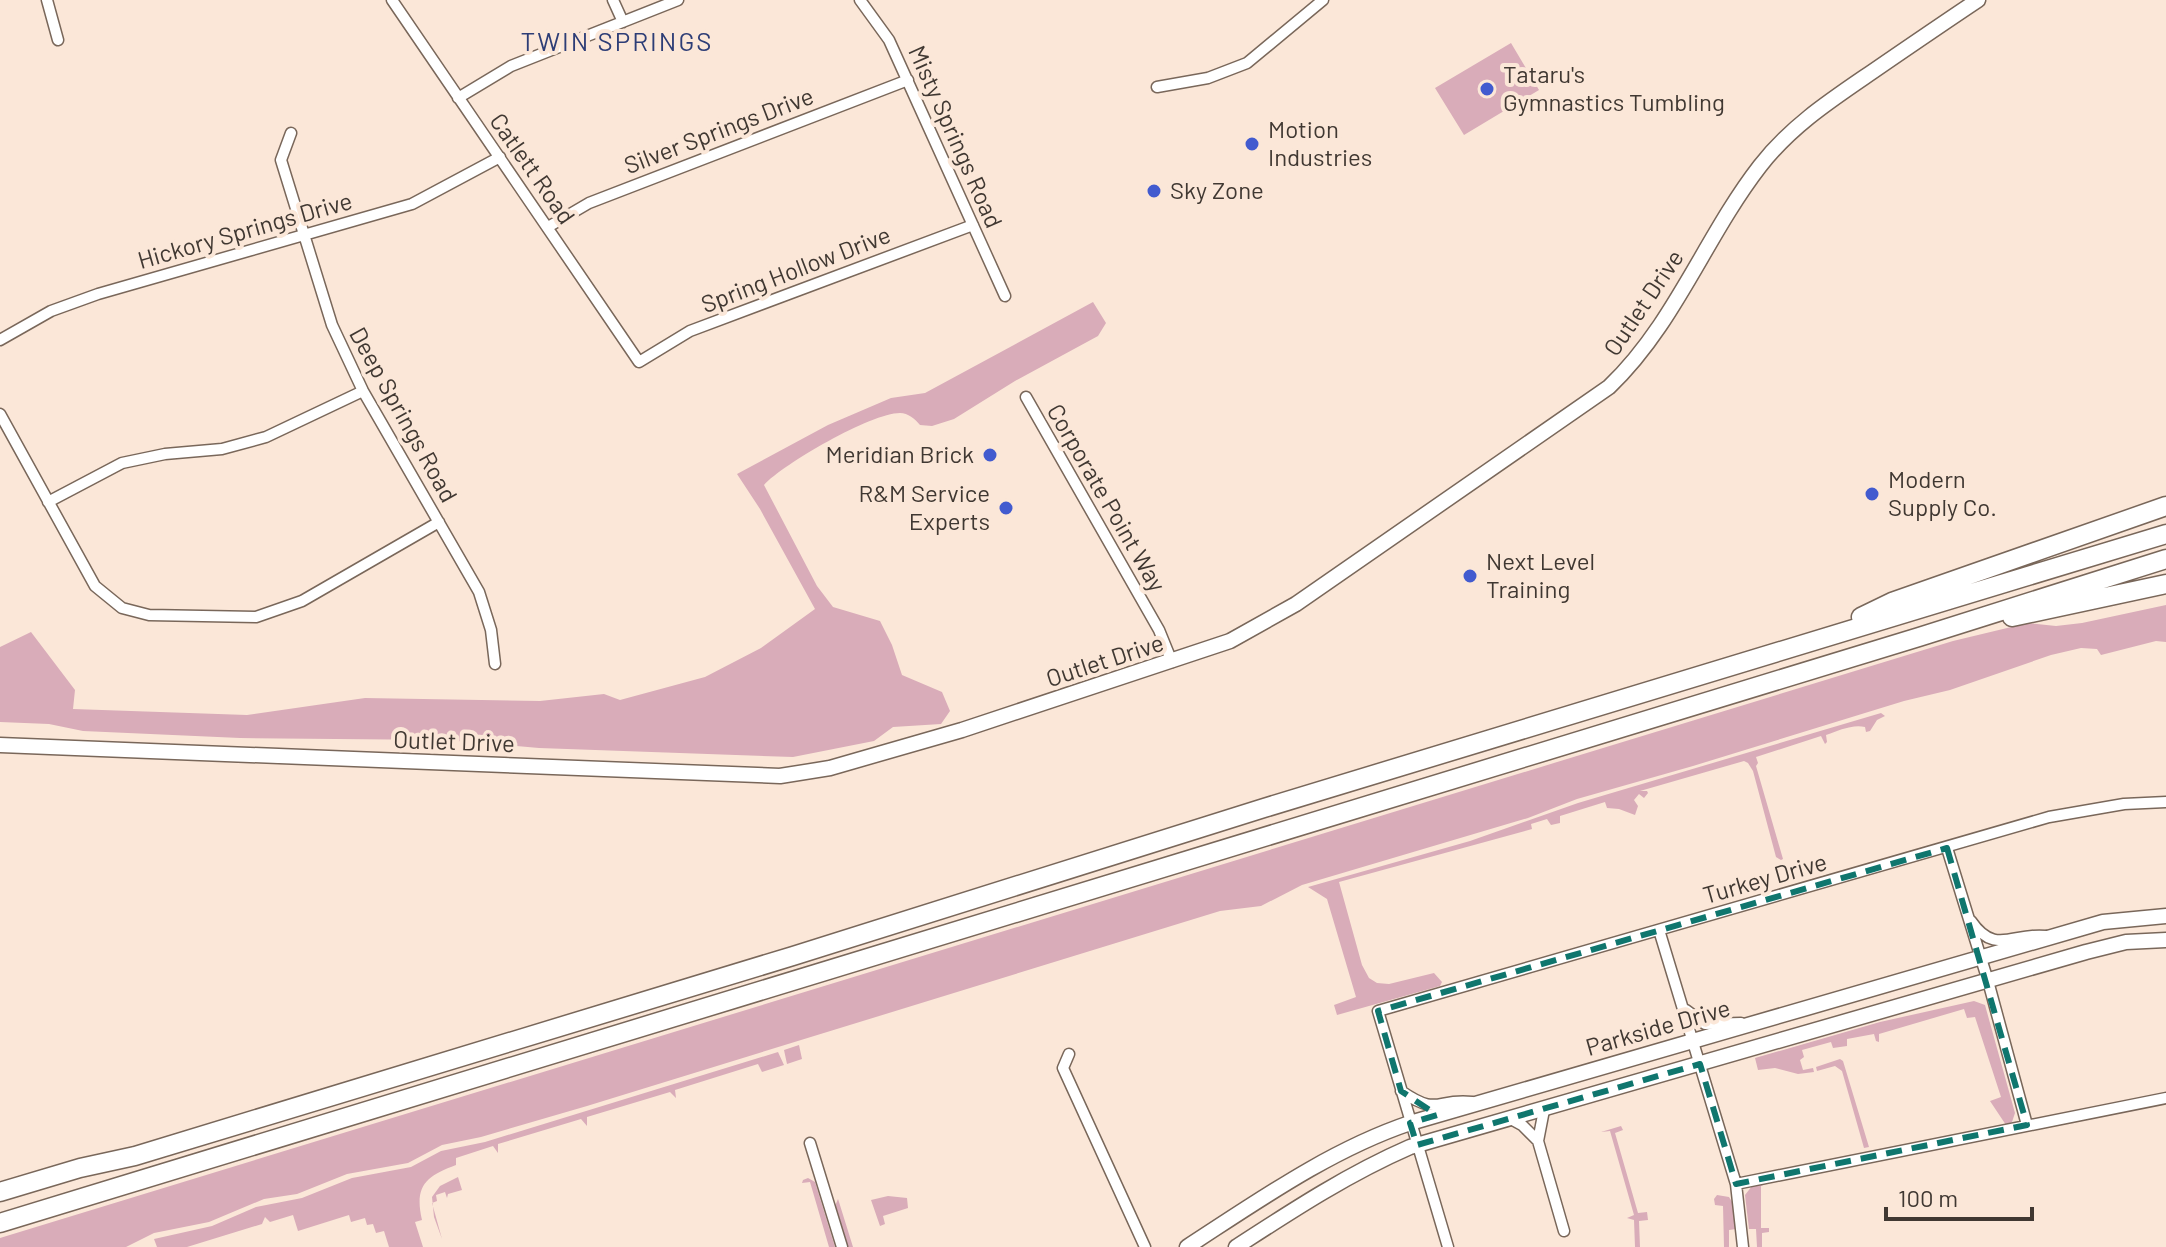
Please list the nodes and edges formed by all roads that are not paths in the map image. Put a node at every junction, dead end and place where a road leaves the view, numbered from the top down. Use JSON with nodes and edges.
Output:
{"nodes":[{"id":1,"x":47,"y":0,"type":"edge"},
{"id":2,"x":392,"y":0,"type":"edge"},
{"id":3,"x":613,"y":0,"type":"edge"},
{"id":4,"x":678,"y":0,"type":"edge"},
{"id":5,"x":860,"y":0,"type":"edge"},
{"id":6,"x":1323,"y":0,"type":"edge"},
{"id":7,"x":1978,"y":0,"type":"edge"},
{"id":8,"x":623,"y":22,"type":"junction"},
{"id":9,"x":58,"y":40,"type":"dead end"},
{"id":10,"x":908,"y":80,"type":"junction"},
{"id":11,"x":1157,"y":87,"type":"dead end"},
{"id":12,"x":458,"y":98,"type":"junction"},
{"id":13,"x":291,"y":133,"type":"dead end"},
{"id":14,"x":500,"y":157,"type":"junction"},
{"id":15,"x":973,"y":225,"type":"junction"},
{"id":16,"x":548,"y":227,"type":"junction"},
{"id":17,"x":305,"y":234,"type":"junction"},
{"id":18,"x":1005,"y":296,"type":"dead end"},
{"id":19,"x":0,"y":340,"type":"edge"},
{"id":20,"x":639,"y":362,"type":"joint"},
{"id":21,"x":363,"y":391,"type":"junction"},
{"id":22,"x":1026,"y":397,"type":"dead end"},
{"id":23,"x":0,"y":414,"type":"edge"},
{"id":24,"x":48,"y":502,"type":"junction"},
{"id":25,"x":2166,"y":506,"type":"edge"},
{"id":26,"x":439,"y":522,"type":"junction"},
{"id":27,"x":2166,"y":534,"type":"edge"},
{"id":28,"x":2166,"y":559,"type":"edge"},
{"id":29,"x":2166,"y":584,"type":"edge"},
{"id":30,"x":1919,"y":637,"type":"junction"},
{"id":31,"x":1806,"y":643,"type":"junction"},
{"id":32,"x":1172,"y":662,"type":"junction"},
{"id":33,"x":495,"y":664,"type":"dead end"},
{"id":34,"x":0,"y":745,"type":"edge"},
{"id":35,"x":2166,"y":802,"type":"edge"},
{"id":36,"x":1947,"y":848,"type":"junction"},
{"id":37,"x":1966,"y":914,"type":"junction"},
{"id":38,"x":2166,"y":916,"type":"edge"},
{"id":39,"x":1659,"y":930,"type":"junction"},
{"id":40,"x":2052,"y":937,"type":"junction"},
{"id":41,"x":2166,"y":940,"type":"edge"},
{"id":42,"x":1980,"y":957,"type":"junction"},
{"id":43,"x":1988,"y":981,"type":"junction"},
{"id":44,"x":1683,"y":1008,"type":"junction"},
{"id":45,"x":1755,"y":1022,"type":"junction"},
{"id":46,"x":1693,"y":1040,"type":"junction"},
{"id":47,"x":1069,"y":1054,"type":"dead end"},
{"id":48,"x":1700,"y":1064,"type":"junction"},
{"id":49,"x":1401,"y":1091,"type":"junction"},
{"id":50,"x":2166,"y":1098,"type":"edge"},
{"id":51,"x":1478,"y":1103,"type":"junction"},
{"id":52,"x":1544,"y":1110,"type":"junction"},
{"id":53,"x":1511,"y":1119,"type":"junction"},
{"id":54,"x":1410,"y":1123,"type":"junction"},
{"id":55,"x":2027,"y":1125,"type":"junction"},
{"id":56,"x":1538,"y":1141,"type":"junction"},
{"id":57,"x":810,"y":1143,"type":"dead end"},
{"id":58,"x":1417,"y":1145,"type":"junction"},
{"id":59,"x":1736,"y":1184,"type":"junction"},
{"id":60,"x":0,"y":1192,"type":"edge"},
{"id":61,"x":0,"y":1223,"type":"edge"},
{"id":62,"x":1564,"y":1231,"type":"dead end"},
{"id":63,"x":842,"y":1247,"type":"edge"},
{"id":64,"x":1145,"y":1247,"type":"edge"},
{"id":65,"x":1187,"y":1247,"type":"edge"},
{"id":66,"x":1236,"y":1247,"type":"edge"},
{"id":67,"x":1448,"y":1247,"type":"edge"},
{"id":68,"x":1743,"y":1247,"type":"edge"}],
"edges":[{"from":1,"to":9,"type":"street"},
{"from":2,"to":12,"type":"street","name":"Catlett Road"},
{"from":3,"to":8,"type":"street"},
{"from":4,"to":8,"type":"street"},
{"from":5,"to":10,"type":"street","name":"Misty Springs Road"},
{"from":6,"to":11,"type":"street"},
{"from":7,"to":32,"type":"street","name":"Outlet Drive"},
{"from":8,"to":12,"type":"street"},
{"from":10,"to":15,"type":"street","name":"Misty Springs Road"},
{"from":10,"to":16,"type":"street","name":"Silver Springs Drive"},
{"from":12,"to":14,"type":"street","name":"Catlett Road"},
{"from":13,"to":17,"type":"street","name":"Deep Springs Road"},
{"from":14,"to":16,"type":"street","name":"Catlett Road"},
{"from":14,"to":17,"type":"street","name":"Hickory Springs Drive"},
{"from":15,"to":18,"type":"street","name":"Misty Springs Road"},
{"from":15,"to":20,"type":"street","name":"Spring Hollow Drive"},
{"from":16,"to":20,"type":"street","name":"Catlett Road"},
{"from":17,"to":19,"type":"street","name":"Hickory Springs Drive"},
{"from":17,"to":21,"type":"street","name":"Deep Springs Road"},
{"from":21,"to":24,"type":"street"},
{"from":21,"to":26,"type":"street","name":"Deep Springs Road"},
{"from":22,"to":32,"type":"street","name":"Corporate Point Way"},
{"from":23,"to":24,"type":"street"},
{"from":24,"to":26,"type":"street"},
{"from":25,"to":31,"type":"highway"},
{"from":26,"to":33,"type":"street","name":"Deep Springs Road"},
{"from":27,"to":31,"type":"highway"},
{"from":28,"to":30,"type":"highway"},
{"from":29,"to":30,"type":"highway"},
{"from":30,"to":61,"type":"highway"},
{"from":31,"to":60,"type":"highway"},
{"from":32,"to":34,"type":"street","name":"Outlet Drive"},
{"from":35,"to":36,"type":"street","name":"Turkey Drive"},
{"from":36,"to":37,"type":"street"},
{"from":36,"to":39,"type":"street","name":"Turkey Drive"},
{"from":37,"to":40,"type":"street"},
{"from":37,"to":42,"type":"street"},
{"from":38,"to":40,"type":"street","name":"Parkside Drive"},
{"from":39,"to":44,"type":"street"},
{"from":39,"to":49,"type":"street","name":"Turkey Drive"},
{"from":40,"to":42,"type":"street","name":"Parkside Drive"},
{"from":41,"to":43,"type":"street","name":"Parkside Drive"},
{"from":42,"to":43,"type":"street"},
{"from":42,"to":45,"type":"street","name":"Parkside Drive"},
{"from":43,"to":48,"type":"street","name":"Parkside Drive"},
{"from":43,"to":55,"type":"street"},
{"from":44,"to":45,"type":"street"},
{"from":44,"to":46,"type":"street"},
{"from":45,"to":46,"type":"street","name":"Parkside Drive"},
{"from":46,"to":48,"type":"street"},
{"from":46,"to":51,"type":"street","name":"Parkside Drive"},
{"from":47,"to":64,"type":"street"},
{"from":48,"to":52,"type":"street","name":"Parkside Drive"},
{"from":48,"to":59,"type":"street"},
{"from":49,"to":51,"type":"street"},
{"from":49,"to":54,"type":"street"},
{"from":50,"to":55,"type":"street"},
{"from":51,"to":54,"type":"street","name":"Parkside Drive"},
{"from":52,"to":53,"type":"street","name":"Parkside Drive"},
{"from":52,"to":56,"type":"street"},
{"from":53,"to":56,"type":"street"},
{"from":53,"to":58,"type":"street","name":"Parkside Drive"},
{"from":54,"to":58,"type":"street"},
{"from":54,"to":65,"type":"street","name":"Parkside Drive"},
{"from":55,"to":59,"type":"street"},
{"from":56,"to":62,"type":"street"},
{"from":57,"to":63,"type":"street"},
{"from":58,"to":66,"type":"street","name":"Parkside Drive"},
{"from":58,"to":67,"type":"street"},
{"from":59,"to":68,"type":"street"}]}
